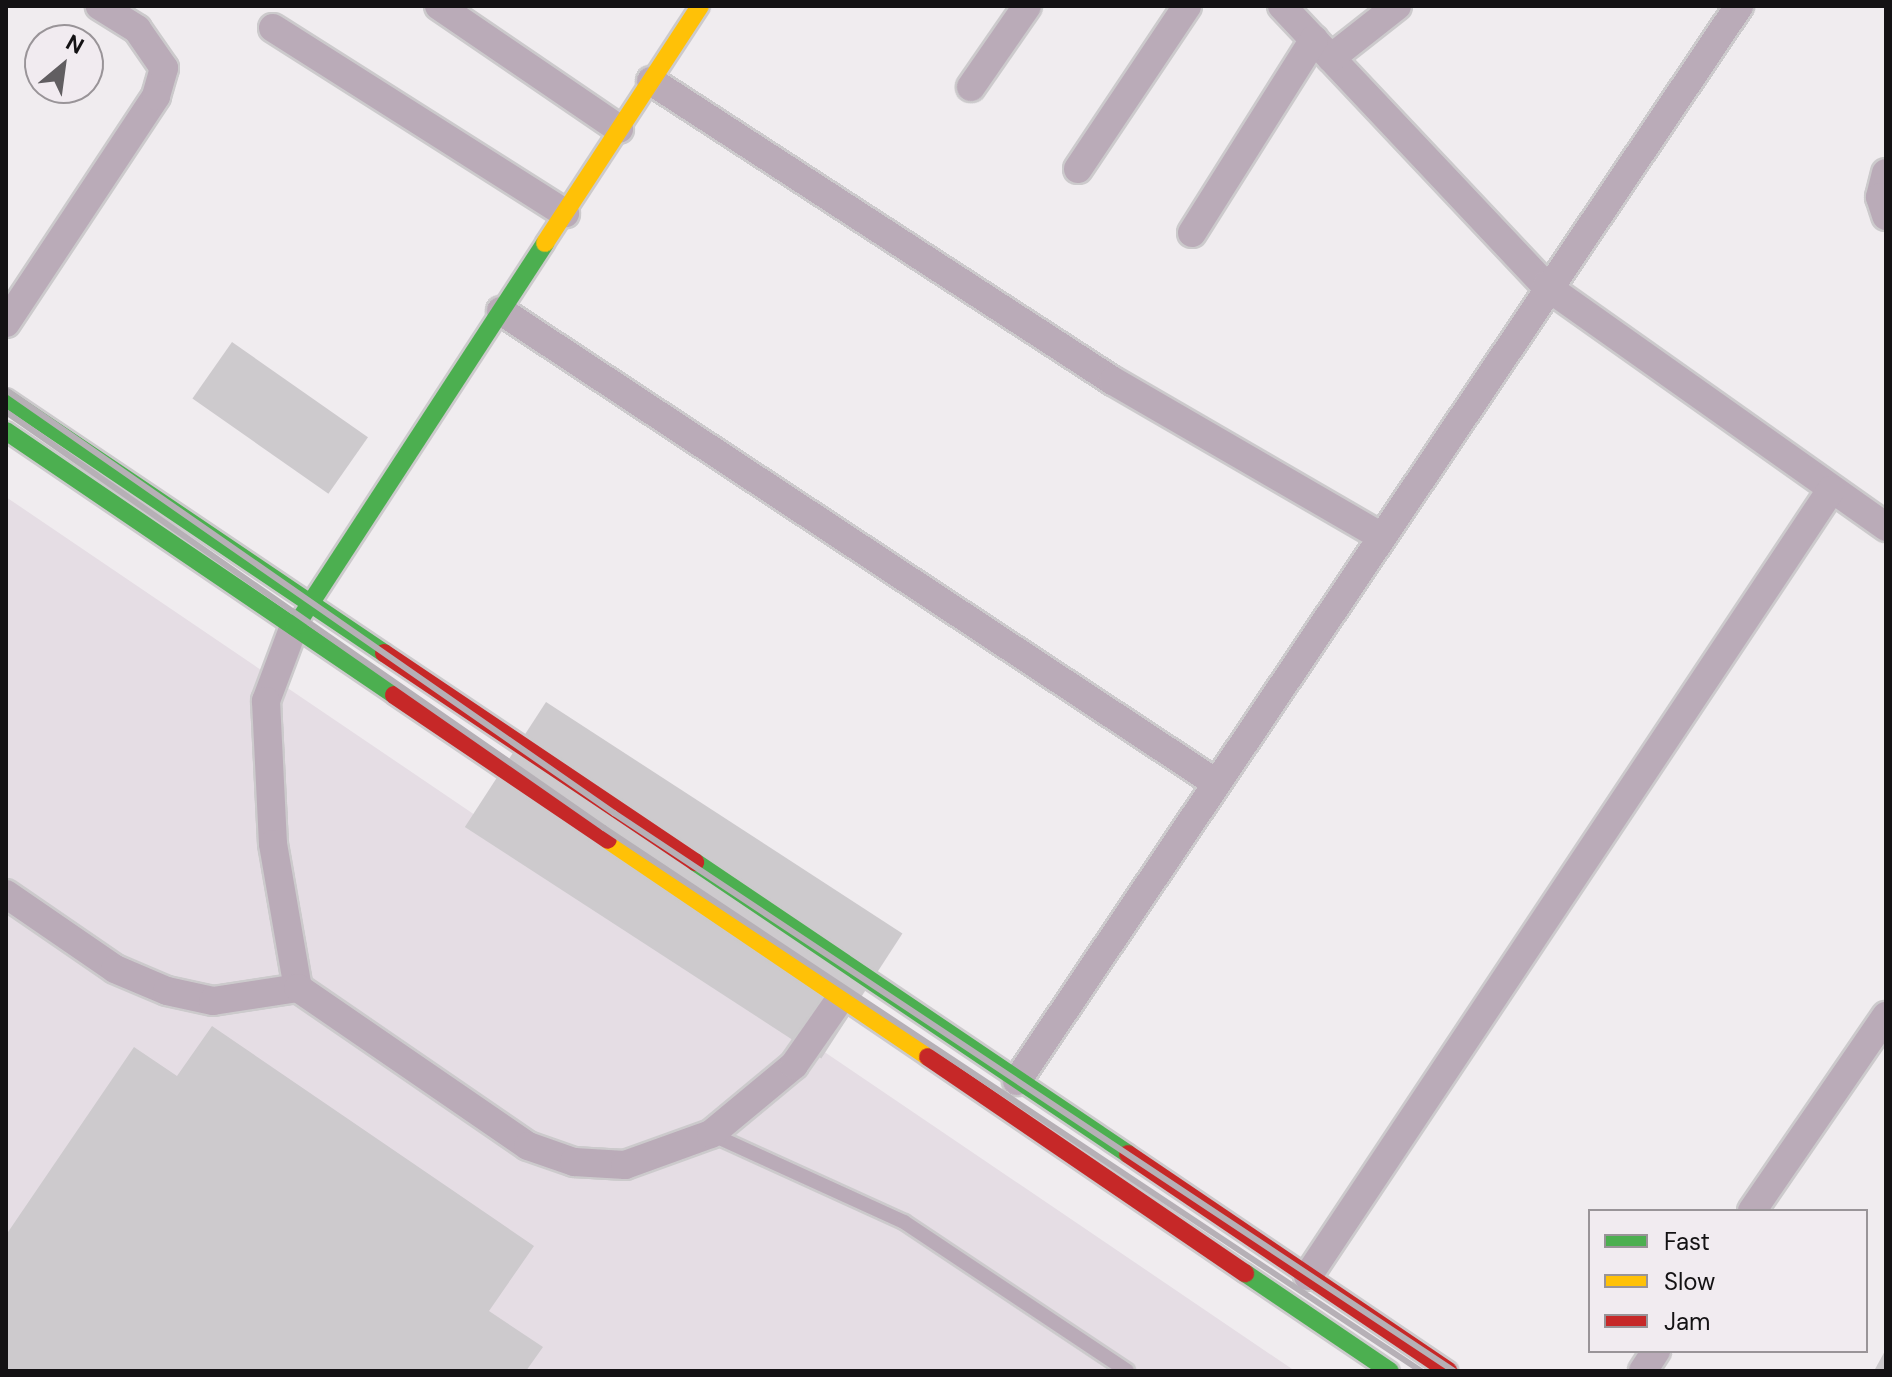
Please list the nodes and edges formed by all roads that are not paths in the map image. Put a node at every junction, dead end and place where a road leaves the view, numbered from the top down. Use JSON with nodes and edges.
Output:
{"nodes":[{"id":1,"x":100,"y":6,"type":"edge"},
{"id":2,"x":439,"y":6,"type":"edge"},
{"id":3,"x":700,"y":6,"type":"edge"},
{"id":4,"x":1027,"y":6,"type":"edge"},
{"id":5,"x":1187,"y":6,"type":"edge"},
{"id":6,"x":1282,"y":6,"type":"edge"},
{"id":7,"x":1397,"y":6,"type":"edge"},
{"id":8,"x":1739,"y":6,"type":"edge"},
{"id":9,"x":273,"y":28,"type":"dead end"},
{"id":10,"x":1322,"y":48,"type":"junction"},
{"id":11,"x":651,"y":81,"type":"junction"},
{"id":12,"x":971,"y":87,"type":"dead end"},
{"id":13,"x":619,"y":129,"type":"junction"},
{"id":14,"x":1078,"y":169,"type":"dead end"},
{"id":15,"x":1886,"y":173,"type":"edge"},
{"id":16,"x":565,"y":213,"type":"junction"},
{"id":17,"x":1886,"y":216,"type":"edge"},
{"id":18,"x":1192,"y":233,"type":"dead end"},
{"id":19,"x":1546,"y":286,"type":"junction"},
{"id":20,"x":501,"y":311,"type":"junction"},
{"id":21,"x":6,"y":323,"type":"edge"},
{"id":22,"x":6,"y":398,"type":"edge"},
{"id":23,"x":6,"y":431,"type":"edge"},
{"id":24,"x":1831,"y":490,"type":"junction"},
{"id":25,"x":1886,"y":527,"type":"edge"},
{"id":26,"x":1380,"y":536,"type":"junction"},
{"id":27,"x":301,"y":618,"type":"junction"},
{"id":28,"x":1216,"y":783,"type":"junction"},
{"id":29,"x":6,"y":894,"type":"edge"},
{"id":30,"x":298,"y":988,"type":"junction"},
{"id":31,"x":840,"y":999,"type":"junction"},
{"id":32,"x":1886,"y":1016,"type":"edge"},
{"id":33,"x":1017,"y":1081,"type":"junction"},
{"id":34,"x":711,"y":1134,"type":"junction"},
{"id":35,"x":1192,"y":1198,"type":"junction"},
{"id":36,"x":1753,"y":1209,"type":"edge"},
{"id":37,"x":1176,"y":1227,"type":"junction"},
{"id":38,"x":1308,"y":1276,"type":"junction"},
{"id":39,"x":1655,"y":1353,"type":"edge"},
{"id":40,"x":1127,"y":1371,"type":"edge"},
{"id":41,"x":1390,"y":1371,"type":"edge"},
{"id":42,"x":1449,"y":1371,"type":"edge"},
{"id":43,"x":1643,"y":1371,"type":"edge"}],
"edges":[{"from":1,"to":21,"type":"street"},
{"from":2,"to":13,"type":"street"},
{"from":3,"to":11,"type":"main road"},
{"from":4,"to":12,"type":"street"},
{"from":5,"to":14,"type":"street"},
{"from":6,"to":10,"type":"street"},
{"from":7,"to":10,"type":"street"},
{"from":8,"to":19,"type":"street"},
{"from":9,"to":16,"type":"street"},
{"from":10,"to":18,"type":"street"},
{"from":10,"to":19,"type":"street"},
{"from":11,"to":13,"type":"main road"},
{"from":11,"to":26,"type":"street"},
{"from":13,"to":16,"type":"main road"},
{"from":15,"to":17,"type":"street"},
{"from":16,"to":20,"type":"main road"},
{"from":19,"to":24,"type":"street"},
{"from":19,"to":26,"type":"street"},
{"from":20,"to":27,"type":"main road"},
{"from":20,"to":28,"type":"street"},
{"from":22,"to":27,"type":"main road"},
{"from":23,"to":27,"type":"main road"},
{"from":24,"to":25,"type":"street"},
{"from":24,"to":38,"type":"street"},
{"from":26,"to":28,"type":"street"},
{"from":27,"to":30,"type":"street"},
{"from":27,"to":31,"type":"main road"},
{"from":27,"to":33,"type":"main road"},
{"from":28,"to":33,"type":"street"},
{"from":29,"to":30,"type":"street"},
{"from":30,"to":34,"type":"street"},
{"from":31,"to":34,"type":"street"},
{"from":31,"to":37,"type":"main road"},
{"from":32,"to":36,"type":"street"},
{"from":33,"to":35,"type":"main road"},
{"from":34,"to":40,"type":"lane"},
{"from":35,"to":37,"type":"main road"},
{"from":35,"to":38,"type":"main road"},
{"from":37,"to":41,"type":"main road"},
{"from":38,"to":42,"type":"main road"},
{"from":39,"to":43,"type":"street"}]}
